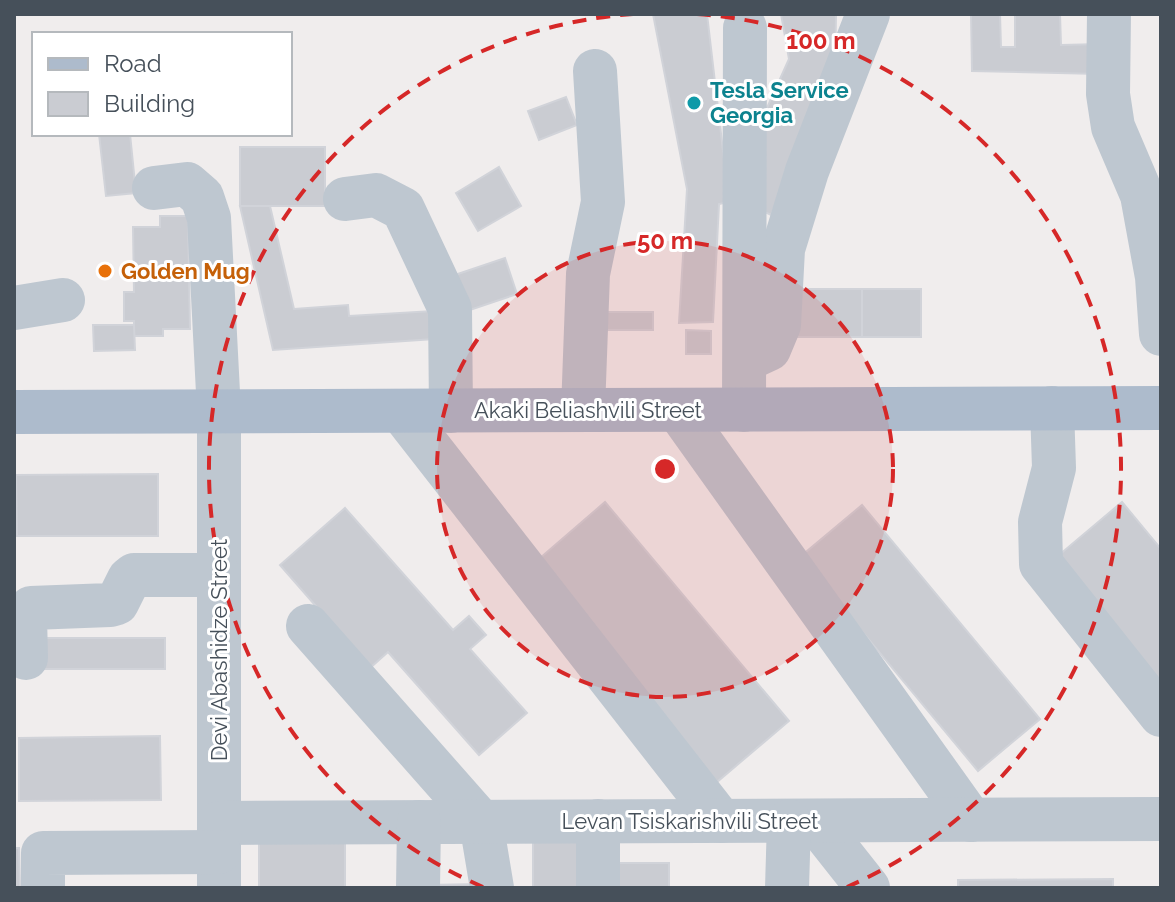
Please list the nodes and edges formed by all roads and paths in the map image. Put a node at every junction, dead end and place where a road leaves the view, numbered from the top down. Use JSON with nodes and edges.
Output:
{"nodes":[{"id":1,"x":868,"y":14,"type":"edge"},
{"id":2,"x":1109,"y":14,"type":"edge"},
{"id":3,"x":745,"y":28,"type":"dead end"},
{"id":4,"x":595,"y":71,"type":"dead end"},
{"id":5,"x":154,"y":188,"type":"dead end"},
{"id":6,"x":345,"y":199,"type":"dead end"},
{"id":7,"x":63,"y":300,"type":"dead end"},
{"id":8,"x":14,"y":308,"type":"edge"},
{"id":9,"x":1161,"y":334,"type":"edge"},
{"id":10,"x":745,"y":360,"type":"junction"},
{"id":11,"x":1052,"y":408,"type":"junction"},
{"id":12,"x":1161,"y":408,"type":"edge"},
{"id":13,"x":583,"y":410,"type":"junction"},
{"id":14,"x":678,"y":410,"type":"junction"},
{"id":15,"x":744,"y":410,"type":"junction"},
{"id":16,"x":401,"y":411,"type":"junction"},
{"id":17,"x":451,"y":411,"type":"junction"},
{"id":18,"x":14,"y":412,"type":"edge"},
{"id":19,"x":219,"y":412,"type":"junction"},
{"id":20,"x":219,"y":575,"type":"junction"},
{"id":21,"x":308,"y":626,"type":"dead end"},
{"id":22,"x":26,"y":658,"type":"dead end"},
{"id":23,"x":1161,"y":715,"type":"edge"},
{"id":24,"x":1161,"y":819,"type":"edge"},
{"id":25,"x":971,"y":820,"type":"junction"},
{"id":26,"x":598,"y":821,"type":"junction"},
{"id":27,"x":721,"y":821,"type":"junction"},
{"id":28,"x":802,"y":821,"type":"junction"},
{"id":29,"x":419,"y":822,"type":"junction"},
{"id":30,"x":481,"y":822,"type":"junction"},
{"id":31,"x":219,"y":854,"type":"edge"},
{"id":32,"x":43,"y":888,"type":"edge"},
{"id":33,"x":418,"y":888,"type":"edge"},
{"id":34,"x":492,"y":888,"type":"edge"},
{"id":35,"x":598,"y":888,"type":"edge"},
{"id":36,"x":787,"y":888,"type":"edge"},
{"id":37,"x":868,"y":888,"type":"edge"}],
"edges":[{"from":1,"to":10,"type":"street"},
{"from":2,"to":9,"type":"street"},
{"from":3,"to":10,"type":"street"},
{"from":4,"to":13,"type":"street"},
{"from":5,"to":19,"type":"street","name":"Devi Abashidze Street"},
{"from":6,"to":17,"type":"street"},
{"from":7,"to":8,"type":"street"},
{"from":10,"to":15,"type":"street"},
{"from":11,"to":12,"type":"main road","name":"Akaki Beliashvili Street"},
{"from":11,"to":15,"type":"main road","name":"Akaki Beliashvili Street"},
{"from":11,"to":23,"type":"street"},
{"from":13,"to":14,"type":"main road","name":"Akaki Beliashvili Street"},
{"from":13,"to":17,"type":"main road","name":"Akaki Beliashvili Street"},
{"from":14,"to":15,"type":"main road","name":"Akaki Beliashvili Street"},
{"from":14,"to":25,"type":"street"},
{"from":16,"to":17,"type":"main road","name":"Akaki Beliashvili Street"},
{"from":16,"to":19,"type":"main road","name":"Akaki Beliashvili Street"},
{"from":16,"to":27,"type":"street"},
{"from":18,"to":19,"type":"main road","name":"Akaki Beliashvili Street"},
{"from":19,"to":20,"type":"street","name":"Devi Abashidze Street"},
{"from":20,"to":22,"type":"street"},
{"from":20,"to":31,"type":"street","name":"Devi Abashidze Street"},
{"from":21,"to":30,"type":"street"},
{"from":24,"to":25,"type":"street","name":"Levan Tsiskarishvili Street"},
{"from":25,"to":28,"type":"street","name":"Levan Tsiskarishvili Street"},
{"from":26,"to":27,"type":"street","name":"Levan Tsiskarishvili Street"},
{"from":26,"to":30,"type":"street","name":"Levan Tsiskarishvili Street"},
{"from":26,"to":35,"type":"street"},
{"from":27,"to":28,"type":"street","name":"Levan Tsiskarishvili Street"},
{"from":28,"to":36,"type":"street"},
{"from":28,"to":37,"type":"street"},
{"from":29,"to":30,"type":"street","name":"Levan Tsiskarishvili Street"},
{"from":29,"to":31,"type":"street","name":"Levan Tsiskarishvili Street"},
{"from":29,"to":33,"type":"street"},
{"from":30,"to":34,"type":"street"},
{"from":31,"to":32,"type":"street","name":"Levan Tsiskarishvili Street"}]}
